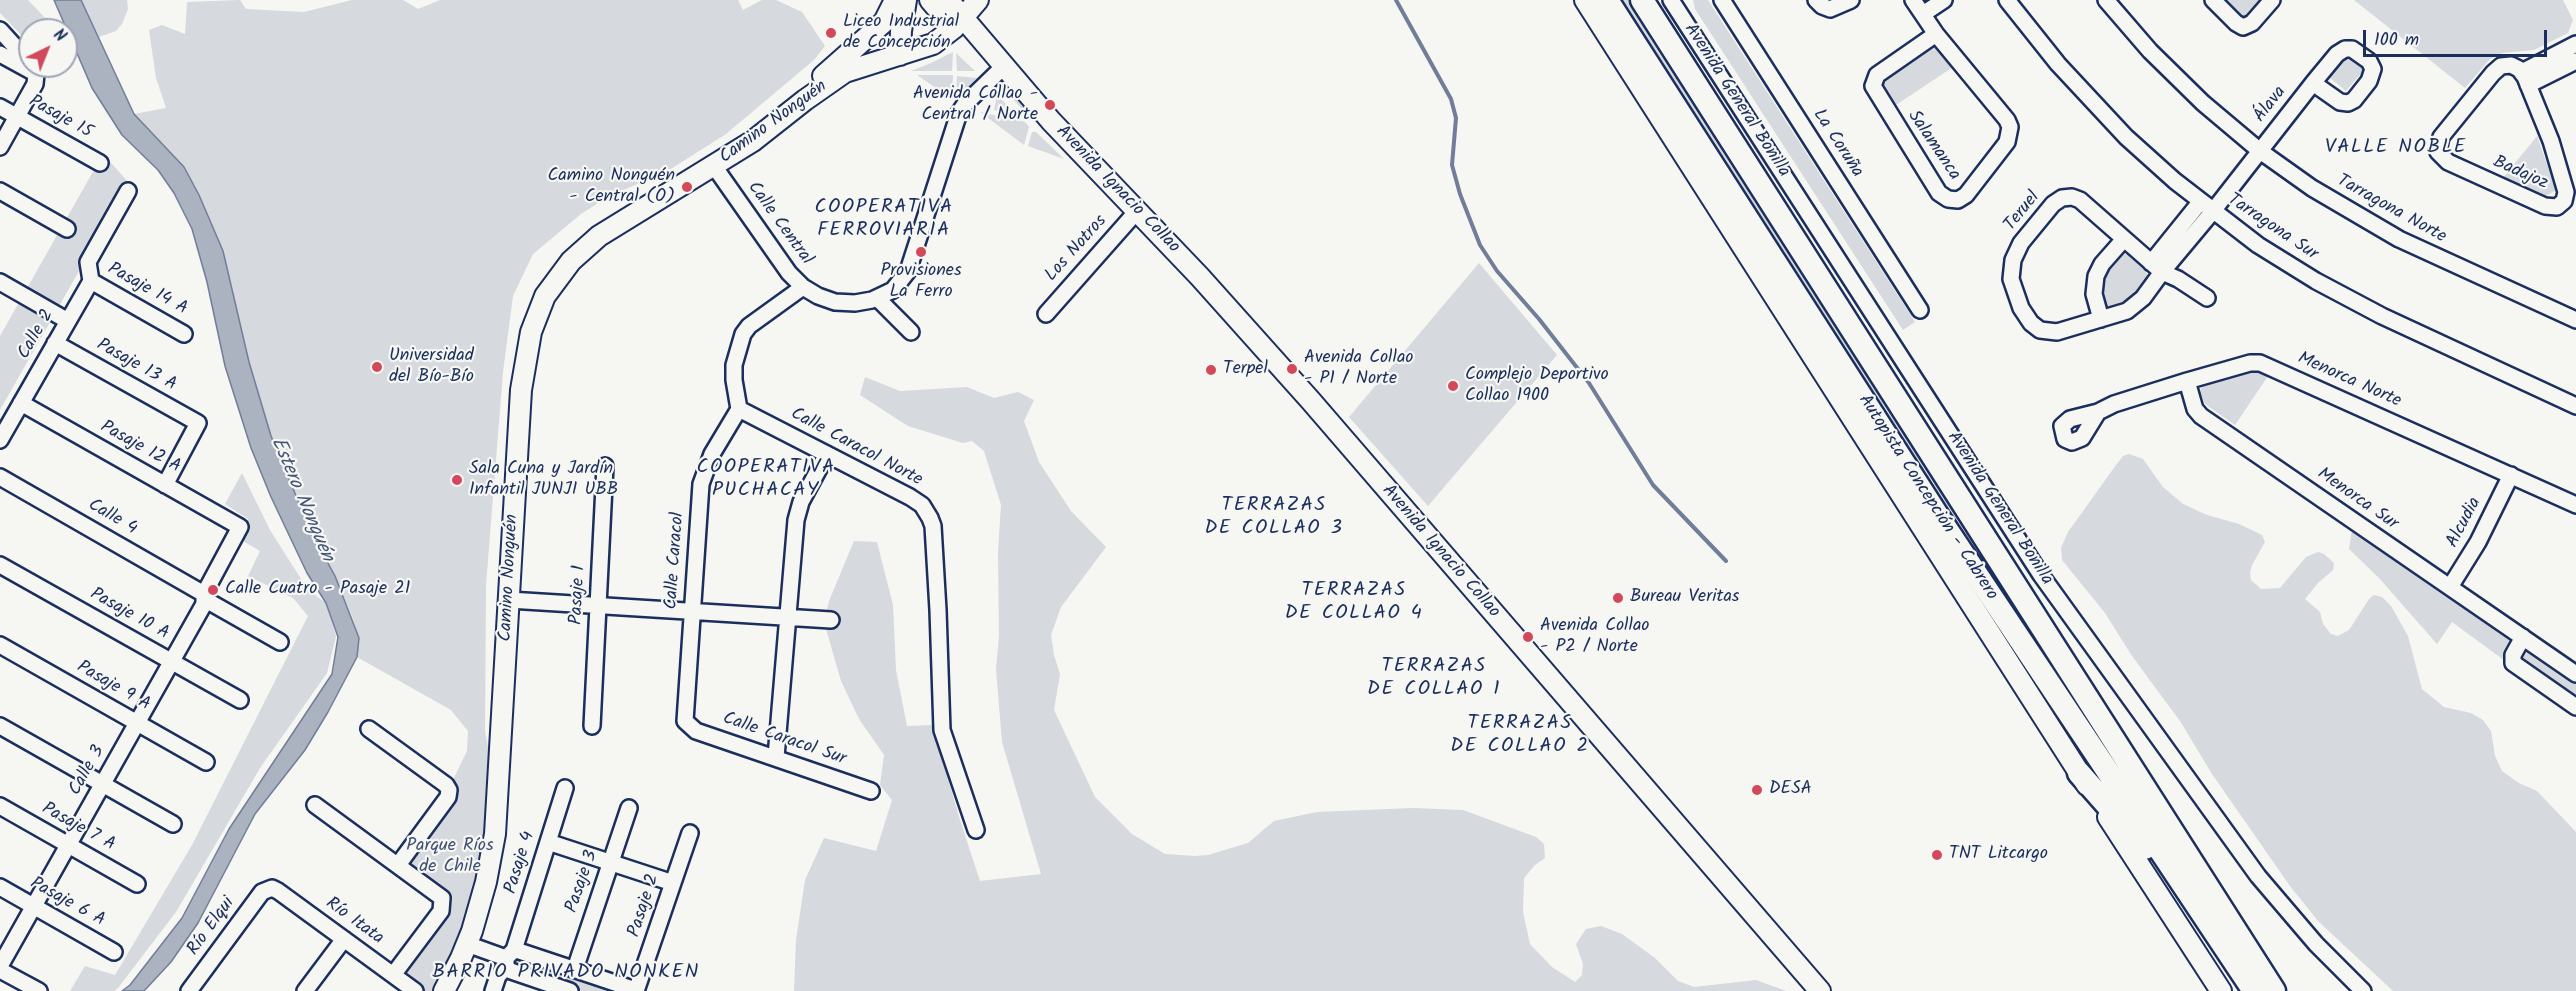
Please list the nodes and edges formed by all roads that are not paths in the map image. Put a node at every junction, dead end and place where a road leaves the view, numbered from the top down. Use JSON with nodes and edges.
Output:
{"nodes":[{"id":1,"x":895,"y":0,"type":"edge"},
{"id":2,"x":906,"y":0,"type":"edge"},
{"id":3,"x":930,"y":0,"type":"edge"},
{"id":4,"x":948,"y":0,"type":"edge"},
{"id":5,"x":978,"y":0,"type":"edge"},
{"id":6,"x":994,"y":0,"type":"edge"},
{"id":7,"x":1585,"y":0,"type":"edge"},
{"id":8,"x":1607,"y":0,"type":"edge"},
{"id":9,"x":1642,"y":0,"type":"edge"},
{"id":10,"x":1671,"y":0,"type":"edge"},
{"id":11,"x":1722,"y":0,"type":"edge"},
{"id":12,"x":1816,"y":0,"type":"edge"},
{"id":13,"x":1851,"y":0,"type":"edge"},
{"id":14,"x":1913,"y":0,"type":"edge"},
{"id":15,"x":1944,"y":0,"type":"edge"},
{"id":16,"x":2007,"y":0,"type":"edge"},
{"id":17,"x":2106,"y":0,"type":"edge"},
{"id":18,"x":2213,"y":0,"type":"edge"},
{"id":19,"x":2272,"y":0,"type":"edge"},
{"id":20,"x":1923,"y":14,"type":"junction"},
{"id":21,"x":961,"y":23,"type":"junction"},
{"id":22,"x":0,"y":30,"type":"edge"},
{"id":23,"x":1936,"y":34,"type":"junction"},
{"id":24,"x":2576,"y":45,"type":"edge"},
{"id":25,"x":18,"y":51,"type":"edge"},
{"id":26,"x":0,"y":54,"type":"edge"},
{"id":27,"x":900,"y":55,"type":"junction"},
{"id":28,"x":18,"y":62,"type":"edge"},
{"id":29,"x":2576,"y":62,"type":"edge"},
{"id":30,"x":997,"y":73,"type":"junction"},
{"id":31,"x":34,"y":78,"type":"edge"},
{"id":32,"x":2525,"y":79,"type":"junction"},
{"id":33,"x":2313,"y":83,"type":"dead end"},
{"id":34,"x":805,"y":100,"type":"junction"},
{"id":35,"x":0,"y":107,"type":"edge"},
{"id":36,"x":17,"y":116,"type":"junction"},
{"id":37,"x":1051,"y":121,"type":"junction"},
{"id":38,"x":0,"y":147,"type":"edge"},
{"id":39,"x":2260,"y":151,"type":"junction"},
{"id":40,"x":100,"y":163,"type":"dead end"},
{"id":41,"x":714,"y":166,"type":"junction"},
{"id":42,"x":0,"y":191,"type":"edge"},
{"id":43,"x":128,"y":191,"type":"dead end"},
{"id":44,"x":2207,"y":206,"type":"junction"},
{"id":45,"x":1137,"y":211,"type":"junction"},
{"id":46,"x":67,"y":229,"type":"dead end"},
{"id":47,"x":2124,"y":239,"type":"junction"},
{"id":48,"x":2157,"y":268,"type":"junction"},
{"id":49,"x":91,"y":281,"type":"junction"},
{"id":50,"x":0,"y":282,"type":"edge"},
{"id":51,"x":803,"y":287,"type":"junction"},
{"id":52,"x":877,"y":298,"type":"junction"},
{"id":53,"x":2207,"y":298,"type":"dead end"},
{"id":54,"x":1920,"y":310,"type":"dead end"},
{"id":55,"x":1046,"y":314,"type":"dead end"},
{"id":56,"x":2101,"y":319,"type":"junction"},
{"id":57,"x":2576,"y":320,"type":"edge"},
{"id":58,"x":68,"y":321,"type":"junction"},
{"id":59,"x":911,"y":332,"type":"dead end"},
{"id":60,"x":184,"y":334,"type":"dead end"},
{"id":61,"x":55,"y":343,"type":"junction"},
{"id":62,"x":2187,"y":381,"type":"junction"},
{"id":63,"x":21,"y":404,"type":"junction"},
{"id":64,"x":2576,"y":406,"type":"edge"},
{"id":65,"x":739,"y":409,"type":"junction"},
{"id":66,"x":2098,"y":412,"type":"dead end"},
{"id":67,"x":0,"y":440,"type":"edge"},
{"id":68,"x":827,"y":454,"type":"junction"},
{"id":69,"x":605,"y":466,"type":"dead end"},
{"id":70,"x":2511,"y":475,"type":"junction"},
{"id":71,"x":0,"y":477,"type":"edge"},
{"id":72,"x":165,"y":485,"type":"junction"},
{"id":73,"x":2576,"y":505,"type":"edge"},
{"id":74,"x":240,"y":527,"type":"joint"},
{"id":75,"x":0,"y":565,"type":"edge"},
{"id":76,"x":2450,"y":587,"type":"junction"},
{"id":77,"x":205,"y":597,"type":"junction"},
{"id":78,"x":509,"y":600,"type":"junction"},
{"id":79,"x":598,"y":605,"type":"junction"},
{"id":80,"x":692,"y":610,"type":"junction"},
{"id":81,"x":789,"y":615,"type":"junction"},
{"id":82,"x":831,"y":620,"type":"dead end"},
{"id":83,"x":2523,"y":638,"type":"junction"},
{"id":84,"x":280,"y":642,"type":"dead end"},
{"id":85,"x":0,"y":645,"type":"edge"},
{"id":86,"x":172,"y":662,"type":"junction"},
{"id":87,"x":2572,"y":666,"type":"edge"},
{"id":88,"x":240,"y":700,"type":"dead end"},
{"id":89,"x":2576,"y":707,"type":"edge"},
{"id":90,"x":137,"y":723,"type":"junction"},
{"id":91,"x":687,"y":724,"type":"joint"},
{"id":92,"x":0,"y":726,"type":"edge"},
{"id":93,"x":592,"y":726,"type":"dead end"},
{"id":94,"x":369,"y":729,"type":"dead end"},
{"id":95,"x":776,"y":757,"type":"junction"},
{"id":96,"x":206,"y":762,"type":"dead end"},
{"id":97,"x":2079,"y":773,"type":"junction"},
{"id":98,"x":103,"y":785,"type":"junction"},
{"id":99,"x":565,"y":788,"type":"dead end"},
{"id":100,"x":871,"y":790,"type":"dead end"},
{"id":101,"x":315,"y":805,"type":"dead end"},
{"id":102,"x":0,"y":806,"type":"edge"},
{"id":103,"x":629,"y":808,"type":"dead end"},
{"id":104,"x":173,"y":824,"type":"dead end"},
{"id":105,"x":976,"y":830,"type":"dead end"},
{"id":106,"x":690,"y":833,"type":"dead end"},
{"id":107,"x":548,"y":842,"type":"junction"},
{"id":108,"x":69,"y":845,"type":"junction"},
{"id":109,"x":610,"y":863,"type":"junction"},
{"id":110,"x":398,"y":865,"type":"junction"},
{"id":111,"x":673,"y":883,"type":"junction"},
{"id":112,"x":137,"y":884,"type":"dead end"},
{"id":113,"x":0,"y":887,"type":"edge"},
{"id":114,"x":268,"y":889,"type":"joint"},
{"id":115,"x":34,"y":907,"type":"junction"},
{"id":116,"x":2225,"y":931,"type":"junction"},
{"id":117,"x":344,"y":939,"type":"junction"},
{"id":118,"x":467,"y":944,"type":"junction"},
{"id":119,"x":114,"y":952,"type":"dead end"},
{"id":120,"x":509,"y":958,"type":"junction"},
{"id":121,"x":0,"y":968,"type":"edge"},
{"id":122,"x":574,"y":969,"type":"junction"},
{"id":123,"x":393,"y":975,"type":"junction"},
{"id":124,"x":564,"y":990,"type":"edge"},
{"id":125,"x":39,"y":991,"type":"edge"},
{"id":126,"x":189,"y":991,"type":"edge"},
{"id":127,"x":305,"y":991,"type":"edge"},
{"id":128,"x":415,"y":991,"type":"edge"},
{"id":129,"x":444,"y":991,"type":"edge"},
{"id":130,"x":493,"y":991,"type":"edge"},
{"id":131,"x":635,"y":991,"type":"edge"},
{"id":132,"x":1820,"y":991,"type":"edge"},
{"id":133,"x":2221,"y":991,"type":"edge"},
{"id":134,"x":2254,"y":991,"type":"edge"},
{"id":135,"x":2274,"y":991,"type":"edge"},
{"id":136,"x":2290,"y":991,"type":"edge"},
{"id":137,"x":2363,"y":991,"type":"edge"}],
"edges":[{"from":1,"to":34,"type":"main road"},
{"from":2,"to":27,"type":"main road"},
{"from":3,"to":21,"type":"main road","name":"Avenida Ignacio Collao"},
{"from":4,"to":21,"type":"main road","name":"Avenida Ignacio Collao"},
{"from":5,"to":21,"type":"main road","name":"Camino Nonguén"},
{"from":6,"to":21,"type":"main road","name":"Camino Nonguén"},
{"from":7,"to":97,"type":"main road"},
{"from":8,"to":116,"type":"highway","name":"Autopista Concepción - Cabrero"},
{"from":9,"to":116,"type":"highway","name":"Autopista Concepción - Cabrero"},
{"from":10,"to":137,"type":"street","name":"Avenida General Bonilla"},
{"from":11,"to":54,"type":"street","name":"La Coruña"},
{"from":12,"to":13,"type":"street"},
{"from":14,"to":20,"type":"street","name":"Salamanca"},
{"from":15,"to":20,"type":"street"},
{"from":16,"to":44,"type":"street","name":"Tarragona Sur"},
{"from":17,"to":39,"type":"street","name":"Tarragona Norte"},
{"from":18,"to":19,"type":"street"},
{"from":20,"to":23,"type":"street","name":"Salamanca"},
{"from":21,"to":27,"type":"main road","name":"Camino Nonguén"},
{"from":21,"to":30,"type":"main road","name":"Avenida Ignacio Collao"},
{"from":21,"to":37,"type":"main road","name":"Avenida Ignacio Collao"},
{"from":22,"to":25,"type":"street"},
{"from":23,"to":23,"type":"street","name":"Salamanca"},
{"from":24,"to":32,"type":"street","name":"Badajoz"},
{"from":26,"to":28,"type":"street"},
{"from":27,"to":34,"type":"main road","name":"Camino Nonguén"},
{"from":29,"to":32,"type":"street","name":"Badajoz"},
{"from":30,"to":37,"type":"main road","name":"Avenida Ignacio Collao"},
{"from":30,"to":52,"type":"street","name":"Calle Central"},
{"from":31,"to":36,"type":"street"},
{"from":32,"to":32,"type":"street","name":"Badajoz"},
{"from":33,"to":39,"type":"street","name":"Álava"},
{"from":34,"to":41,"type":"main road","name":"Camino Nonguén"},
{"from":35,"to":36,"type":"street","name":"Pasaje 15"},
{"from":36,"to":38,"type":"street"},
{"from":36,"to":40,"type":"street","name":"Pasaje 15"},
{"from":37,"to":45,"type":"main road","name":"Avenida Ignacio Collao"},
{"from":39,"to":44,"type":"street","name":"Álava"},
{"from":39,"to":57,"type":"street","name":"Tarragona Norte"},
{"from":41,"to":51,"type":"street","name":"Calle Central"},
{"from":41,"to":78,"type":"main road","name":"Camino Nonguén"},
{"from":42,"to":46,"type":"street"},
{"from":43,"to":49,"type":"street"},
{"from":44,"to":48,"type":"street","name":"Teruel"},
{"from":44,"to":64,"type":"street","name":"Tarragona Sur"},
{"from":45,"to":55,"type":"street","name":"Los Notros"},
{"from":45,"to":132,"type":"main road","name":"Avenida Ignacio Collao"},
{"from":47,"to":48,"type":"street","name":"Teruel"},
{"from":47,"to":56,"type":"street"},
{"from":47,"to":56,"type":"street","name":"Teruel"},
{"from":48,"to":53,"type":"street","name":"Teruel"},
{"from":48,"to":56,"type":"street","name":"Teruel"},
{"from":49,"to":58,"type":"street","name":"Calle 2"},
{"from":49,"to":60,"type":"street","name":"Pasaje 14 A"},
{"from":50,"to":58,"type":"street"},
{"from":51,"to":52,"type":"street","name":"Calle Central"},
{"from":51,"to":65,"type":"street"},
{"from":52,"to":59,"type":"street"},
{"from":58,"to":61,"type":"street","name":"Calle 2"},
{"from":61,"to":63,"type":"street","name":"Calle 2"},
{"from":61,"to":72,"type":"street","name":"Pasaje 13 A"},
{"from":62,"to":66,"type":"street","name":"Menorca Norte"},
{"from":62,"to":70,"type":"street","name":"Menorca Norte"},
{"from":62,"to":76,"type":"street","name":"Menorca Sur"},
{"from":63,"to":67,"type":"street","name":"Calle 2"},
{"from":63,"to":72,"type":"street","name":"Pasaje 12 A"},
{"from":65,"to":68,"type":"street","name":"Calle Caracol Norte"},
{"from":65,"to":80,"type":"street","name":"Calle Caracol"},
{"from":68,"to":81,"type":"street"},
{"from":68,"to":105,"type":"street","name":"Calle Caracol Norte"},
{"from":69,"to":79,"type":"street","name":"Pasaje 1"},
{"from":70,"to":73,"type":"street","name":"Menorca Norte"},
{"from":70,"to":76,"type":"street","name":"Alcudia"},
{"from":71,"to":77,"type":"street","name":"Calle 4"},
{"from":72,"to":74,"type":"street","name":"Pasaje 12 A"},
{"from":74,"to":77,"type":"street","name":"Calle 3"},
{"from":75,"to":86,"type":"street","name":"Pasaje 10 A"},
{"from":76,"to":83,"type":"street","name":"Menorca Sur"},
{"from":77,"to":84,"type":"street","name":"Calle 4"},
{"from":77,"to":86,"type":"street","name":"Calle 3"},
{"from":78,"to":79,"type":"street"},
{"from":78,"to":118,"type":"main road","name":"Camino Nonguén"},
{"from":79,"to":80,"type":"street"},
{"from":79,"to":93,"type":"street","name":"Pasaje 1"},
{"from":80,"to":81,"type":"street"},
{"from":80,"to":91,"type":"street","name":"Calle Caracol"},
{"from":81,"to":82,"type":"street"},
{"from":81,"to":95,"type":"street"},
{"from":83,"to":87,"type":"street","name":"Menorca Sur"},
{"from":83,"to":89,"type":"street"},
{"from":85,"to":90,"type":"street","name":"Pasaje 9 A"},
{"from":86,"to":88,"type":"street","name":"Pasaje 10 A"},
{"from":86,"to":90,"type":"street","name":"Calle 3"},
{"from":90,"to":96,"type":"street","name":"Pasaje 9 A"},
{"from":90,"to":98,"type":"street","name":"Calle 3"},
{"from":91,"to":95,"type":"street","name":"Calle Caracol Sur"},
{"from":92,"to":98,"type":"street"},
{"from":94,"to":110,"type":"street"},
{"from":95,"to":100,"type":"street","name":"Calle Caracol Sur"},
{"from":97,"to":116,"type":"highway"},
{"from":97,"to":133,"type":"main road"},
{"from":98,"to":104,"type":"street"},
{"from":98,"to":108,"type":"street","name":"Calle 3"},
{"from":99,"to":107,"type":"street","name":"Pasaje 4"},
{"from":101,"to":110,"type":"street"},
{"from":102,"to":108,"type":"street","name":"Pasaje 7 A"},
{"from":103,"to":109,"type":"street","name":"Pasaje 3"},
{"from":106,"to":111,"type":"street","name":"Pasaje 2"},
{"from":107,"to":109,"type":"street"},
{"from":107,"to":120,"type":"street","name":"Pasaje 4"},
{"from":108,"to":112,"type":"street","name":"Pasaje 7 A"},
{"from":108,"to":115,"type":"street","name":"Calle 3"},
{"from":109,"to":111,"type":"street"},
{"from":109,"to":122,"type":"street","name":"Pasaje 3"},
{"from":110,"to":123,"type":"street"},
{"from":111,"to":131,"type":"street","name":"Pasaje 2"},
{"from":113,"to":115,"type":"street","name":"Pasaje 6 A"},
{"from":114,"to":117,"type":"street","name":"Río Itata"},
{"from":114,"to":126,"type":"street","name":"Río Elqui"},
{"from":115,"to":119,"type":"street","name":"Pasaje 6 A"},
{"from":115,"to":121,"type":"street","name":"Calle 3"},
{"from":116,"to":134,"type":"highway","name":"Autopista Concepción - Cabrero"},
{"from":116,"to":135,"type":"highway","name":"Autopista Concepción - Cabrero"},
{"from":116,"to":136,"type":"highway"},
{"from":117,"to":123,"type":"street","name":"Río Itata"},
{"from":117,"to":127,"type":"street"},
{"from":118,"to":120,"type":"street"},
{"from":118,"to":129,"type":"main road","name":"Camino Nonguén"},
{"from":120,"to":122,"type":"street"},
{"from":120,"to":124,"type":"street"},
{"from":120,"to":130,"type":"street","name":"Pasaje 4"},
{"from":121,"to":125,"type":"street"},
{"from":122,"to":131,"type":"street"},
{"from":123,"to":128,"type":"street","name":"Río Itata"}]}
